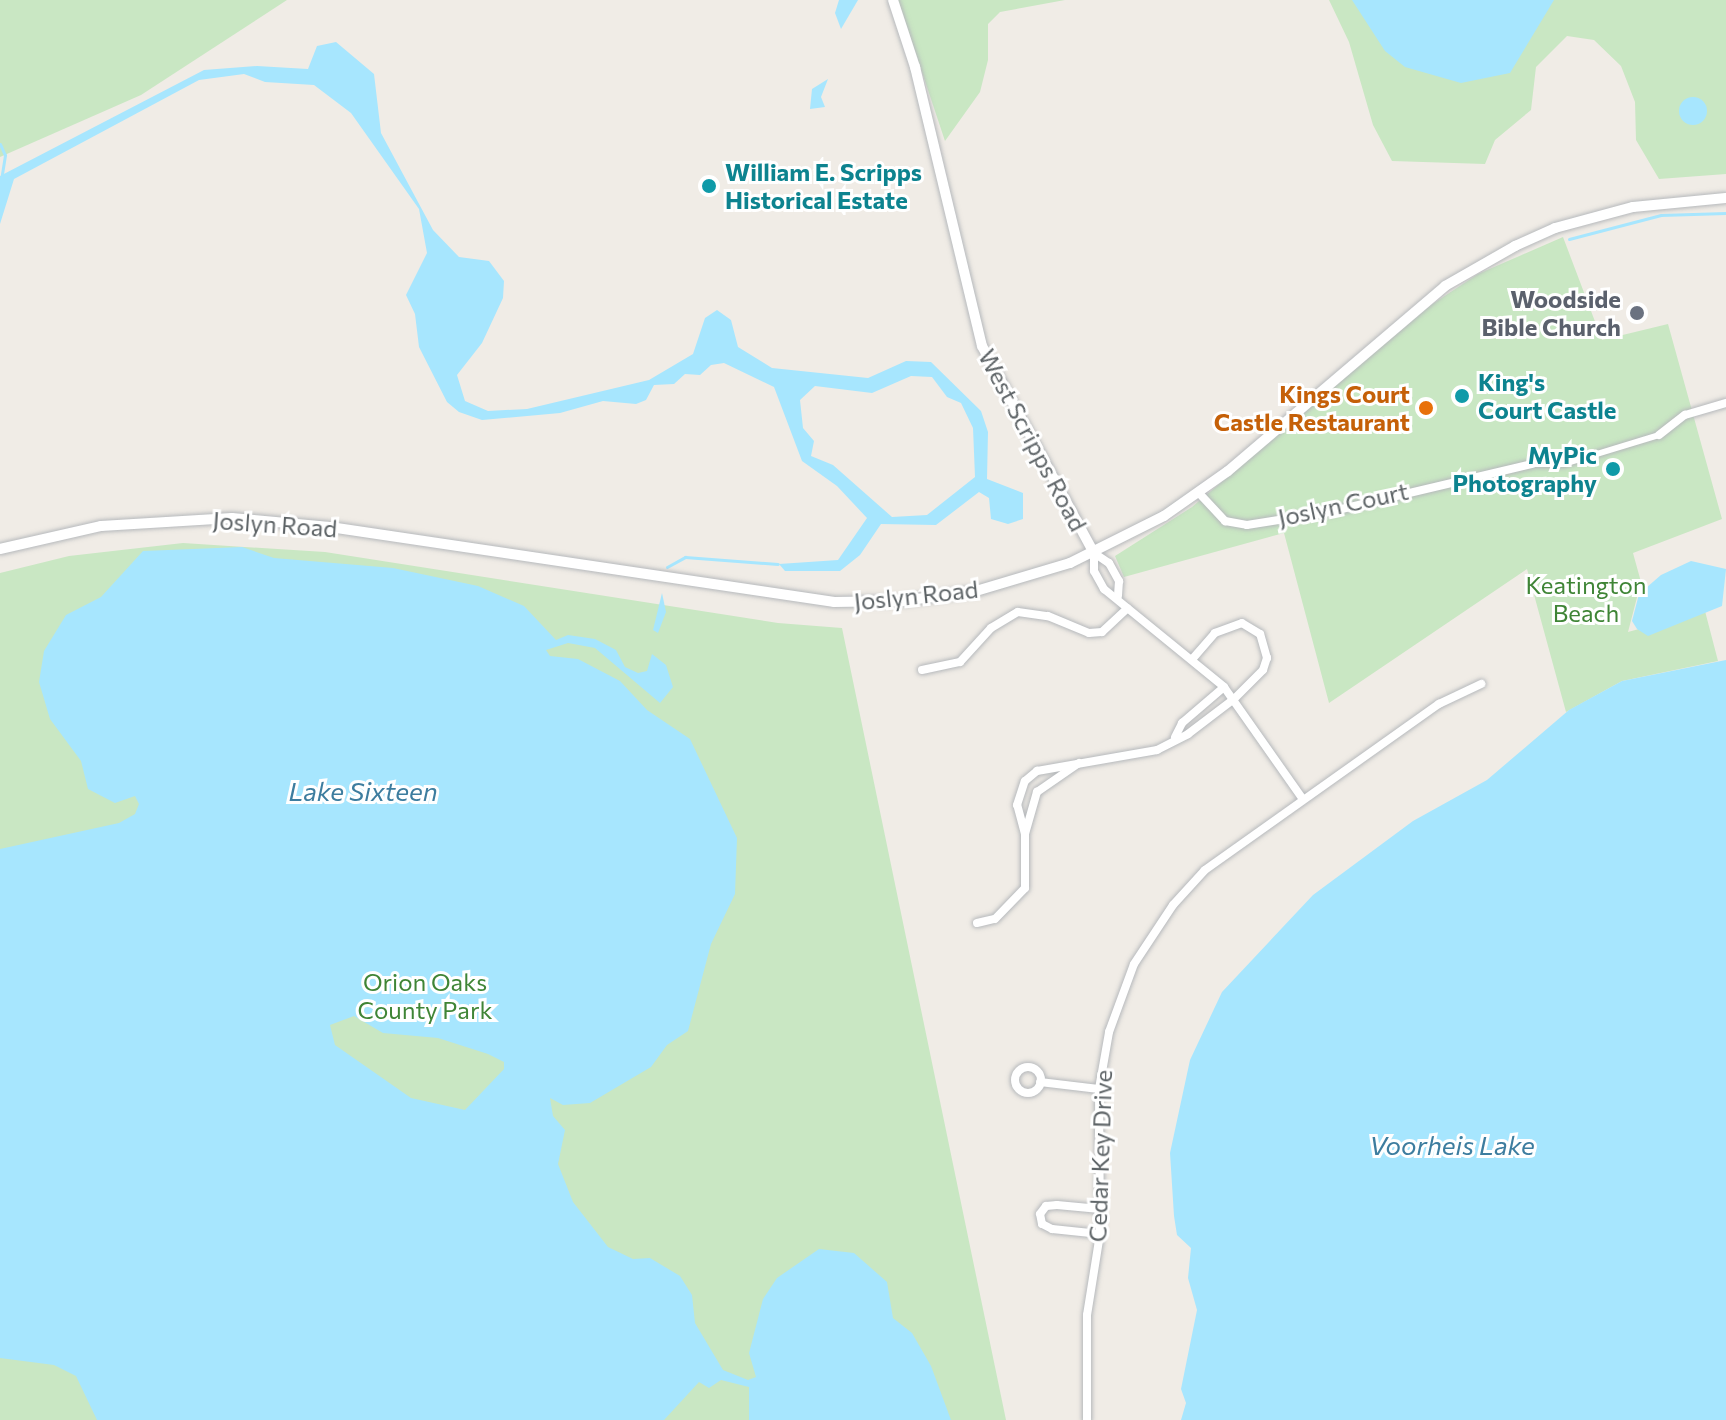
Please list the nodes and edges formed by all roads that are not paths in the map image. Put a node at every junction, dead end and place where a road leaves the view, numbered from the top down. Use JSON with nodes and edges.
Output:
{"nodes":[{"id":1,"x":893,"y":0,"type":"edge"},
{"id":2,"x":1726,"y":198,"type":"edge"},
{"id":3,"x":1726,"y":403,"type":"edge"},
{"id":4,"x":1659,"y":435,"type":"joint"},
{"id":5,"x":1532,"y":464,"type":"joint"},
{"id":6,"x":1198,"y":492,"type":"junction"},
{"id":7,"x":0,"y":549,"type":"edge"},
{"id":8,"x":1094,"y":553,"type":"junction"},
{"id":9,"x":1118,"y":596,"type":"junction"},
{"id":10,"x":1128,"y":608,"type":"junction"},
{"id":11,"x":1192,"y":659,"type":"junction"},
{"id":12,"x":922,"y":670,"type":"dead end"},
{"id":13,"x":1481,"y":684,"type":"dead end"},
{"id":14,"x":1224,"y":687,"type":"junction"},
{"id":15,"x":1234,"y":699,"type":"junction"},
{"id":16,"x":1175,"y":737,"type":"junction"},
{"id":17,"x":1081,"y":761,"type":"junction"},
{"id":18,"x":1302,"y":798,"type":"junction"},
{"id":19,"x":1025,"y":834,"type":"junction"},
{"id":20,"x":977,"y":923,"type":"dead end"},
{"id":21,"x":1040,"y":1082,"type":"dead end"},
{"id":22,"x":1099,"y":1089,"type":"junction"},
{"id":23,"x":1100,"y":1209,"type":"junction"},
{"id":24,"x":1100,"y":1234,"type":"junction"},
{"id":25,"x":1087,"y":1420,"type":"edge"}],
"edges":[{"from":1,"to":8,"type":"street","name":"West Scripps Road"},
{"from":2,"to":6,"type":"street","name":"Joslyn Road"},
{"from":3,"to":4,"type":"street","name":"Joslyn Court"},
{"from":4,"to":5,"type":"street","name":"Joslyn Court"},
{"from":5,"to":6,"type":"street","name":"Joslyn Court"},
{"from":6,"to":8,"type":"street","name":"Joslyn Road"},
{"from":7,"to":8,"type":"street","name":"Joslyn Road"},
{"from":8,"to":9,"type":"street","name":"West Scripps Road"},
{"from":8,"to":9,"type":"street","name":"West Scripps Road"},
{"from":9,"to":10,"type":"street","name":"West Scripps Road"},
{"from":10,"to":11,"type":"street","name":"West Scripps Road"},
{"from":10,"to":12,"type":"street"},
{"from":11,"to":14,"type":"street","name":"West Scripps Road"},
{"from":11,"to":15,"type":"street"},
{"from":13,"to":18,"type":"street","name":"Cedar Key Drive"},
{"from":14,"to":15,"type":"street","name":"West Scripps Road"},
{"from":14,"to":16,"type":"street"},
{"from":15,"to":16,"type":"street"},
{"from":15,"to":18,"type":"street","name":"West Scripps Road"},
{"from":16,"to":17,"type":"street"},
{"from":17,"to":19,"type":"street"},
{"from":17,"to":19,"type":"street"},
{"from":18,"to":22,"type":"street","name":"Cedar Key Drive"},
{"from":19,"to":20,"type":"street"},
{"from":21,"to":22,"type":"street"},
{"from":22,"to":23,"type":"street","name":"Cedar Key Drive"},
{"from":23,"to":24,"type":"street","name":"Cedar Key Drive"},
{"from":23,"to":24,"type":"street"},
{"from":24,"to":25,"type":"street","name":"Cedar Key Drive"}]}
